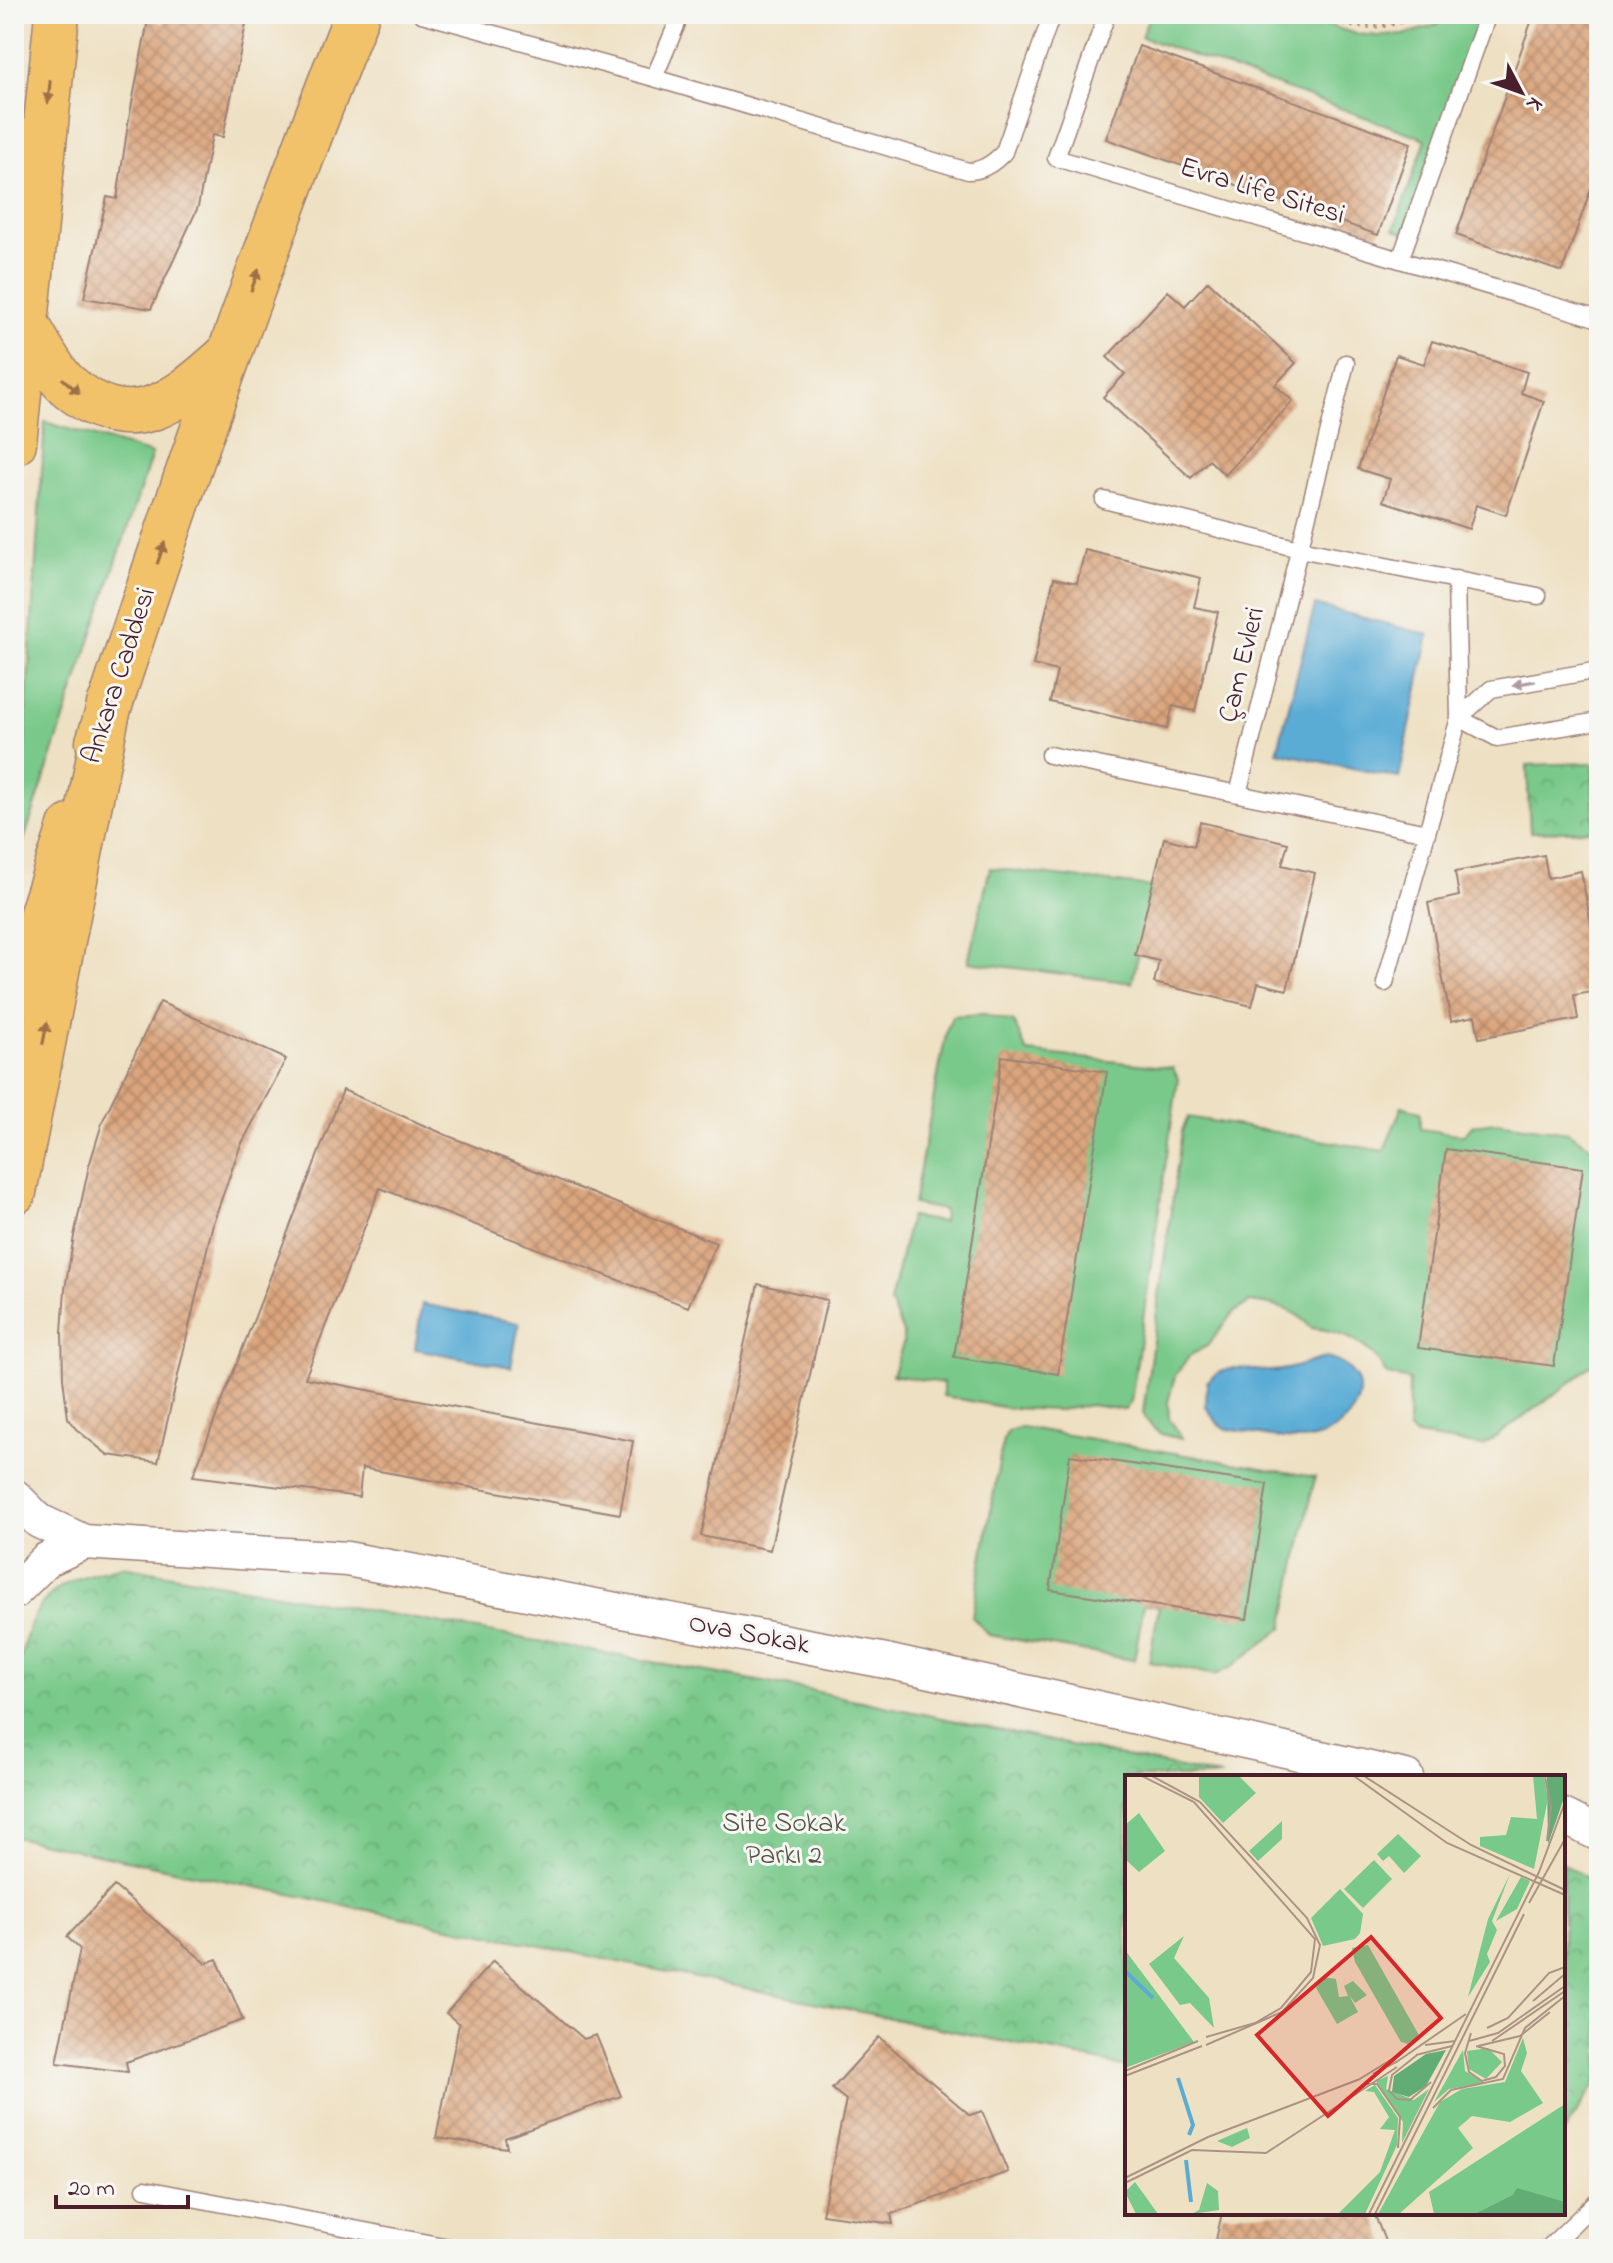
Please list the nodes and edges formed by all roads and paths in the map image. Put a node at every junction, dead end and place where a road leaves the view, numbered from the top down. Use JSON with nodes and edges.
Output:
{"nodes":[{"id":1,"x":57,"y":14,"type":"edge"},
{"id":2,"x":357,"y":14,"type":"edge"},
{"id":3,"x":422,"y":14,"type":"edge"},
{"id":4,"x":681,"y":14,"type":"edge"},
{"id":5,"x":1052,"y":14,"type":"edge"},
{"id":6,"x":1107,"y":14,"type":"edge"},
{"id":7,"x":1305,"y":14,"type":"edge"},
{"id":8,"x":1418,"y":14,"type":"edge"},
{"id":9,"x":1488,"y":14,"type":"edge"},
{"id":10,"x":449,"y":18,"type":"edge"},
{"id":11,"x":654,"y":78,"type":"junction"},
{"id":12,"x":27,"y":170,"type":"edge"},
{"id":13,"x":1400,"y":260,"type":"junction"},
{"id":14,"x":1599,"y":319,"type":"edge"},
{"id":15,"x":26,"y":323,"type":"junction"},
{"id":16,"x":229,"y":354,"type":"junction"},
{"id":17,"x":1346,"y":363,"type":"dead end"},
{"id":18,"x":17,"y":382,"type":"edge"},
{"id":19,"x":14,"y":443,"type":"edge"},
{"id":20,"x":1104,"y":500,"type":"dead end"},
{"id":21,"x":1299,"y":549,"type":"junction"},
{"id":22,"x":1456,"y":579,"type":"junction"},
{"id":23,"x":1538,"y":596,"type":"dead end"},
{"id":24,"x":1599,"y":670,"type":"edge"},
{"id":25,"x":109,"y":705,"type":"junction"},
{"id":26,"x":1459,"y":718,"type":"junction"},
{"id":27,"x":1599,"y":721,"type":"edge"},
{"id":28,"x":1049,"y":755,"type":"dead end"},
{"id":29,"x":1238,"y":794,"type":"junction"},
{"id":30,"x":1427,"y":833,"type":"junction"},
{"id":31,"x":1385,"y":983,"type":"dead end"},
{"id":32,"x":14,"y":999,"type":"edge"},
{"id":33,"x":14,"y":1192,"type":"edge"},
{"id":34,"x":14,"y":1496,"type":"edge"},
{"id":35,"x":84,"y":1542,"type":"junction"},
{"id":36,"x":14,"y":1592,"type":"edge"},
{"id":37,"x":1397,"y":1775,"type":"edge"},
{"id":38,"x":1565,"y":1817,"type":"edge"},
{"id":39,"x":1599,"y":1834,"type":"edge"},
{"id":40,"x":145,"y":2189,"type":"dead end"},
{"id":41,"x":1599,"y":2199,"type":"edge"},
{"id":42,"x":459,"y":2249,"type":"edge"},
{"id":43,"x":1547,"y":2249,"type":"edge"}],
"edges":[{"from":1,"to":12,"type":"main road","one_way":true},
{"from":16,"to":2,"type":"main road","name":"Ankara Caddesi","one_way":true},
{"from":3,"to":10,"type":"lane"},
{"from":4,"to":11,"type":"lane"},
{"from":5,"to":11,"type":"lane"},
{"from":6,"to":13,"type":"lane","name":"Evra Life Sitesi"},
{"from":7,"to":8,"type":"path"},
{"from":9,"to":13,"type":"lane"},
{"from":10,"to":11,"type":"lane"},
{"from":12,"to":15,"type":"main road"},
{"from":13,"to":14,"type":"lane","name":"Evra Life Sitesi"},
{"from":15,"to":16,"type":"main road","name":"Ankara Caddesi","one_way":true},
{"from":15,"to":18,"type":"main road"},
{"from":25,"to":16,"type":"main road","name":"Ankara Caddesi","one_way":true},
{"from":17,"to":21,"type":"lane","name":"Çam Evleri"},
{"from":18,"to":19,"type":"main road"},
{"from":20,"to":21,"type":"lane"},
{"from":21,"to":22,"type":"lane"},
{"from":21,"to":29,"type":"lane","name":"Çam Evleri"},
{"from":22,"to":23,"type":"lane"},
{"from":22,"to":26,"type":"lane"},
{"from":24,"to":26,"type":"lane","one_way":true},
{"from":25,"to":32,"type":"main road","name":"Ankara Caddesi"},
{"from":33,"to":25,"type":"main road","one_way":true},
{"from":26,"to":27,"type":"lane"},
{"from":26,"to":30,"type":"lane"},
{"from":28,"to":29,"type":"lane"},
{"from":29,"to":30,"type":"lane"},
{"from":30,"to":31,"type":"lane"},
{"from":34,"to":35,"type":"street","name":"Ova Sokak"},
{"from":35,"to":36,"type":"street","name":"Ova Sokak"},
{"from":35,"to":37,"type":"street","name":"Ova Sokak"},
{"from":38,"to":39,"type":"street"},
{"from":40,"to":42,"type":"lane"},
{"from":41,"to":43,"type":"lane"}]}
